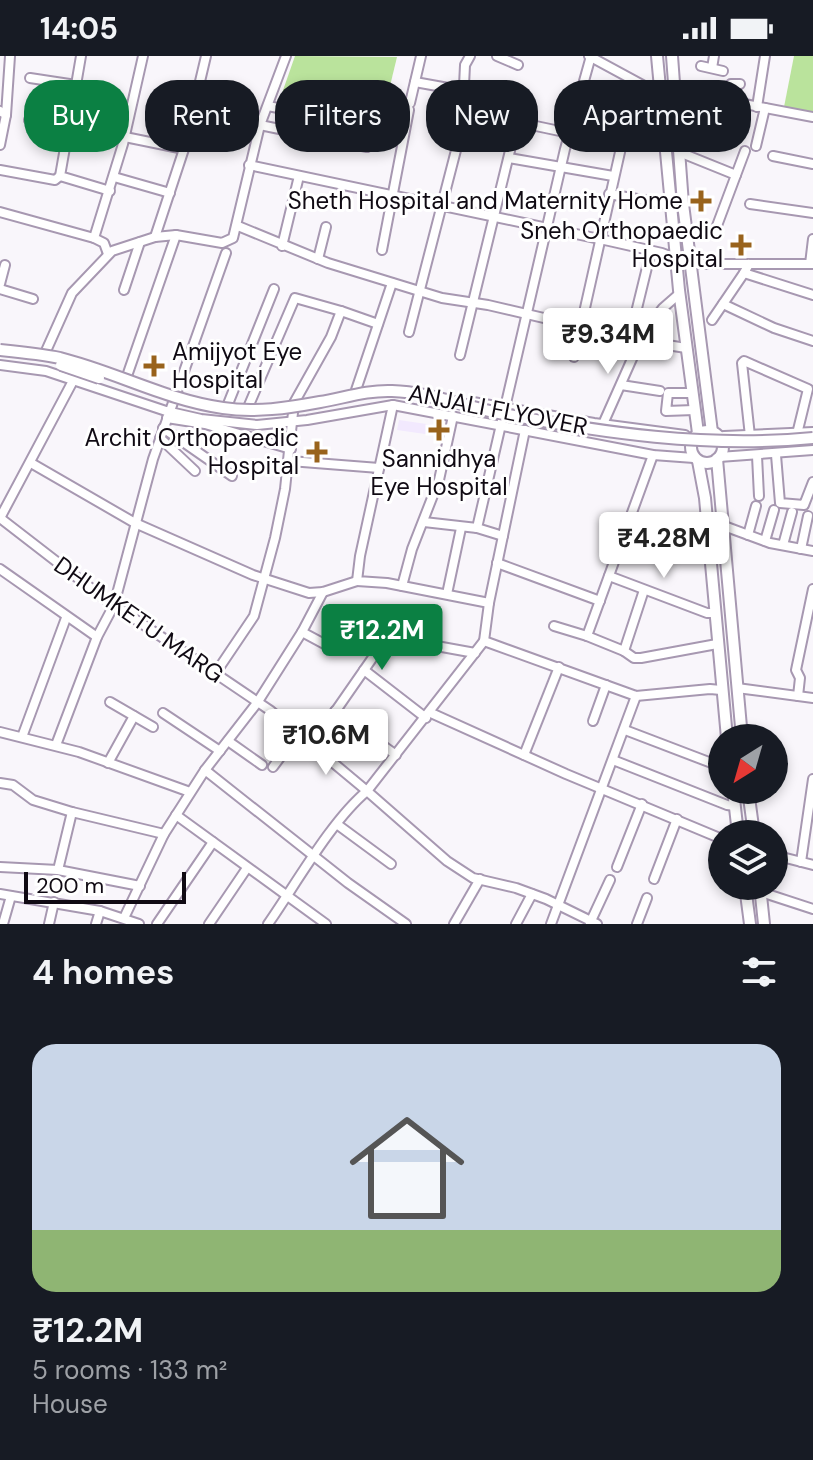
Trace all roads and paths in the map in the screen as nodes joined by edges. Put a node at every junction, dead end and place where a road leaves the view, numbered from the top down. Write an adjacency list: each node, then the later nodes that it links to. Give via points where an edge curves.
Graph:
1 (10, 56): 32 (street)
2 (81, 56): 20 (street)
3 (143, 56): 34 (street)
4 (206, 56): 21 (street)
5 (286, 56): 29 (street)
6 (421, 56): 27 (street)
7 (470, 56): 22 (street)
8 (497, 56): 14 (street)
9 (590, 56): 23 (street); 24 (street)
10 (657, 56): 25 (main road)
11 (672, 56): 26 (main road)
12 (714, 56): 16 (street)
13 (765, 56): 31 (street)
14 (518, 65)
15 (701, 66): 16 (street)
16 (712, 68): 17 (street)
17 (723, 71)
18 (30, 78): 19 (street)
19 (43, 80)
20 (77, 80)
21 (200, 80)
22 (465, 80)
23 (583, 80)
24 (634, 80)
25 (659, 80)
26 (675, 80)
27 (415, 82): 28 (street); 61 (street)
28 (426, 84)
29 (268, 106): 35 (street); 35 (street, via 373,127 367,147)
30 (751, 106): 31 (street)
31 (761, 108): 33 (street); 38 (street)
32 (3, 113): 37 (street)
33 (813, 117)
34 (129, 119)
35 (260, 125): 51 (street)
36 (554, 130): 49 (street, via 517,122)
37 (0, 145)
38 (756, 146)
39 (64, 152): 55 (street)
40 (121, 152): 58 (street)
41 (183, 152): 60 (street)
42 (456, 152): 65 (street)
43 (565, 152): 52 (street)
44 (619, 152): 57 (street)
45 (666, 152): 64 (main road)
46 (679, 152): 54 (street); 86 (main road)
47 (745, 152): 54 (street)
48 (773, 156): 50 (street)
49 (509, 158): 52 (street); 68 (street)
50 (813, 164)
51 (249, 165): 56 (street); 69 (street)
52 (561, 168): 57 (street); 71 (street)
53 (0, 170): 55 (street, via 55,180)
54 (736, 175): 72 (street)
55 (60, 176): 59 (street)
56 (299, 176): 61 (street); 79 (street)
57 (613, 176): 62 (street)
58 (114, 177): 59 (street); 60 (street)
59 (110, 191): 75 (street)
60 (170, 193): 74 (street)
61 (391, 194): 65 (street); 80 (street)
62 (609, 194): 64 (street); 76 (street)
63 (750, 204): 67 (street)
64 (671, 205): 85 (main road)
65 (443, 206): 68 (street); 94 (street)
66 (0, 212): 75 (street)
67 (813, 213)
68 (495, 217): 71 (street); 98 (street)
69 (238, 226): 73 (street, via 233,238 222,243); 79 (street)
70 (326, 227): 84 (street)
71 (546, 228): 76 (street); 101 (street)
72 (715, 231)
73 (176, 235): 74 (street); 116 (street)
74 (155, 237): 78 (street)
75 (94, 238): 83 (street, via 104,243)
76 (600, 239): 81 (street); 104 (street)
77 (813, 239): 87 (street)
78 (140, 242): 83 (street); 93 (street)
79 (282, 246): 84 (street)
80 (382, 250)
81 (651, 251): 85 (street); 106 (street)
82 (226, 253): 121 (street)
83 (108, 254): 111 (street, via 72,293)
84 (318, 259): 90 (street)
85 (676, 259): 86 (street); 95 (main road)
86 (691, 264): 89 (street); 138 (main road)
87 (812, 264): 89 (street)
88 (5, 265): 91 (street)
89 (747, 268): 96 (street); 99 (street)
90 (392, 283): 94 (street); 103 (street)
91 (0, 286): 97 (street)
92 (274, 289): 124 (street)
93 (124, 290)
94 (419, 291): 98 (street); 105 (street)
95 (679, 294): 107 (street, via 650,324); 110 (main road)
96 (813, 295)
97 (33, 299)
98 (474, 303): 101 (street); 112 (street)
99 (723, 304): 102 (street); 108 (street)
100 (341, 311): 103 (street); 123 (street); 125 (street, via 295,298)
101 (526, 314): 104 (street); 127 (street)
102 (712, 320)
103 (378, 324): 119 (street)
104 (580, 327): 106 (street); 114 (street)
105 (409, 332)
106 (630, 337): 107 (street)
107 (642, 341): 110 (street); 118 (street)
108 (813, 341)
109 (0, 348): 111 (street); 142 (main road, ANJALI FLYOVER, bridge, via 61,359 172,397 227,409 281,409 390,391 640,436 733,442)
110 (686, 348): 122 (main road)
111 (46, 351): 116 (street)
112 (460, 355)
113 (0, 356): 143 (main road, ANJALI FLYOVER, bridge, via 59,365 169,403 226,415 282,415 390,397 654,444)
114 (574, 357)
115 (0, 365): 117 (street)
116 (127, 376): 121 (street)
117 (74, 379): 129 (street); 151 (street)
118 (621, 385): 120 (street); 132 (street)
119 (356, 390): 123 (street); 127 (street, via 409,388)
120 (660, 391)
121 (175, 393): 124 (street); 129 (street)
122 (691, 393): 128 (main road); 128 (street, via 668,393 666,411)
123 (294, 403): 125 (street); 131 (street)
124 (228, 404): 125 (street)
125 (249, 405)
126 (393, 405): 130 (street); 131 (street); 152 (street)
127 (503, 409): 132 (street); 133 (street)
128 (694, 410): 137 (main road)
129 (168, 415): 131 (street, via 257,425); 134 (street); 144 (street)
130 (453, 416): 133 (street); 164 (street)
131 (292, 421): 144 (street)
132 (603, 424): 137 (street)
133 (500, 426): 135 (street); 168 (street)
134 (163, 428): 141 (street); 154 (street)
135 (525, 430): 145 (street); 170 (street)
136 (813, 432): 139 (street)
137 (697, 434): 138 (main road); 149 (main road, via 691,449)
138 (715, 434): 140 (street); 148 (main road, via 723,445)
139 (797, 434): 140 (street); 140 (street, via 808,389 744,361)
140 (750, 436)
141 (160, 438): 153 (street); 165 (street)
142 (813, 438)
143 (813, 447): 146 (street)
144 (291, 449): 150 (street)
145 (653, 455): 149 (street); 177 (street)
146 (776, 455): 147 (street); 157 (street, via 780,503 804,505)
147 (757, 456): 148 (street); 156 (street)
148 (718, 458): 149 (main road, via 708,463); 166 (main road)
149 (696, 459): 188 (main road, via 706,509)
150 (290, 461): 152 (street); 178 (street)
151 (31, 463): 163 (street); 165 (street)
152 (379, 468): 179 (street)
153 (195, 471)
154 (232, 476)
155 (772, 479): 156 (street)
156 (759, 480): 158 (street)
157 (813, 482)
158 (759, 496)
159 (756, 506): 169 (street)
160 (774, 510): 171 (street)
161 (792, 512): 172 (street)
162 (808, 516): 173 (street)
163 (0, 518): 187 (street, DHUMKETU MARG)
164 (424, 522): 167 (street); 180 (street)
165 (135, 523): 178 (street); 187 (street)
166 (724, 526): 169 (street); 206 (main road)
167 (461, 528): 168 (street); 184 (street)
168 (477, 528): 170 (street)
169 (748, 535): 171 (street)
170 (503, 536): 175 (street)
171 (765, 541): 172 (street)
172 (783, 545): 173 (street)
173 (801, 549): 174 (street)
174 (813, 551)
175 (497, 563): 185 (street); 186 (street)
176 (0, 569): 189 (street)
177 (609, 576): 182 (street); 185 (street)
178 (265, 580): 183 (street); 204 (street, via 254,616)
179 (357, 581): 180 (street); 183 (street)
180 (402, 586): 184 (street)
181 (813, 589): 193 (street)
182 (644, 590): 188 (street); 200 (street)
183 (323, 592): 192 (street)
184 (447, 594): 186 (street)
185 (600, 601): 194 (street)
186 (489, 603): 197 (street)
187 (114, 605): 195 (street); 204 (street, DHUMKETU MARG)
188 (714, 613): 198 (main road)
189 (66, 618): 195 (street); 224 (street)
190 (554, 626): 194 (street)
191 (342, 627): 196 (street)
192 (302, 632): 199 (street); 212 (street)
193 (808, 635): 209 (street, via 796,670)
194 (587, 636): 200 (street)
195 (97, 637): 226 (street)
196 (387, 637): 201 (street); 203 (street)
197 (484, 641): 201 (street); 202 (street)
198 (717, 644): 200 (street, via 641,658); 207 (main road)
199 (330, 647)
200 (624, 651)
201 (475, 653): 215 (street)
202 (559, 667): 205 (street); 230 (street)
203 (364, 670): 213 (street); 215 (street)
204 (215, 674): 212 (street, DHUMKETU MARG)
205 (606, 685): 208 (street); 217 (street)
206 (737, 688): 209 (street); 219 (main road)
207 (721, 690): 208 (street); 218 (main road)
208 (636, 696): 221 (street)
209 (798, 696): 210 (street)
210 (813, 698)
211 (110, 702): 216 (street)
212 (257, 703): 223 (street, DHUMKETU MARG); 225 (street)
213 (335, 711): 227 (street); 229 (street)
214 (163, 713): 228 (street)
215 (428, 715): 229 (street); 230 (street)
216 (134, 716): 220 (street); 233 (street)
217 (593, 721)
218 (725, 724)
219 (741, 724)
220 (153, 727)
221 (625, 730): 231 (street); 232 (street)
222 (0, 732): 224 (street)
223 (298, 733): 227 (street, DHUMKETU MARG); 235 (street)
224 (22, 737): 226 (street)
225 (228, 741): 228 (street); 234 (street)
226 (56, 745): 233 (street)
227 (312, 745): 240 (street, DHUMKETU MARG)
228 (220, 751): 236 (street)
229 (396, 755): 240 (street)
230 (524, 755): 239 (street)
231 (613, 760): 239 (street); 243 (street)
232 (708, 762)
233 (108, 763): 241 (street)
234 (262, 765)
235 (273, 767)
236 (205, 770): 241 (street); 252 (street)
237 (813, 779): 254 (street)
238 (0, 783): 244 (street)
239 (603, 789): 242 (street); 274 (street)
240 (367, 791): 248 (street); 261 (street, DHUMKETU MARG, via 447,861)
241 (190, 792): 245 (street)
242 (642, 804): 246 (street); 258 (street)
243 (735, 806): 247 (main road)
244 (72, 812): 250 (street); 260 (street)
245 (176, 815): 250 (street); 251 (street)
246 (677, 819): 249 (street); 262 (street)
247 (736, 820)
248 (338, 825): 252 (street); 255 (street)
249 (708, 833)
250 (164, 834): 264 (street)
251 (213, 842): 259 (street); 283 (street)
252 (314, 856): 268 (street); 287 (street)
253 (788, 859): 254 (street)
254 (801, 862): 256 (street)
255 (391, 864)
256 (813, 865)
257 (0, 867): 260 (street)
258 (617, 867)
259 (247, 868): 268 (street); 284 (street)
260 (58, 870): 264 (street)
261 (480, 879): 266 (street, DHUMKETU MARG); 288 (street)
262 (654, 879)
263 (610, 880): 278 (street)
264 (140, 886): 277 (street)
265 (0, 894): 267 (street)
266 (532, 894): 274 (street, DHUMKETU MARG); 289 (street)
267 (11, 896): 273 (street); 279 (street)
268 (287, 896): 285 (street); 286 (street)
269 (647, 898): 291 (street)
270 (747, 900): 292 (main road)
271 (761, 900): 293 (main road)
272 (788, 900): 275 (street)
273 (54, 902): 276 (street); 280 (street)
274 (560, 906): 278 (street, DHUMKETU MARG); 290 (street)
275 (813, 909)
276 (100, 911): 277 (street); 281 (street)
277 (124, 918): 282 (street)
278 (593, 923)
279 (3, 924)
280 (49, 924)
281 (96, 924)
282 (139, 924)
283 (157, 924)
284 (209, 924)
285 (268, 924)
286 (326, 924)
287 (406, 924)
288 (454, 924)
289 (516, 924)
290 (551, 924)
291 (637, 924)
292 (750, 924)
293 (764, 924)

